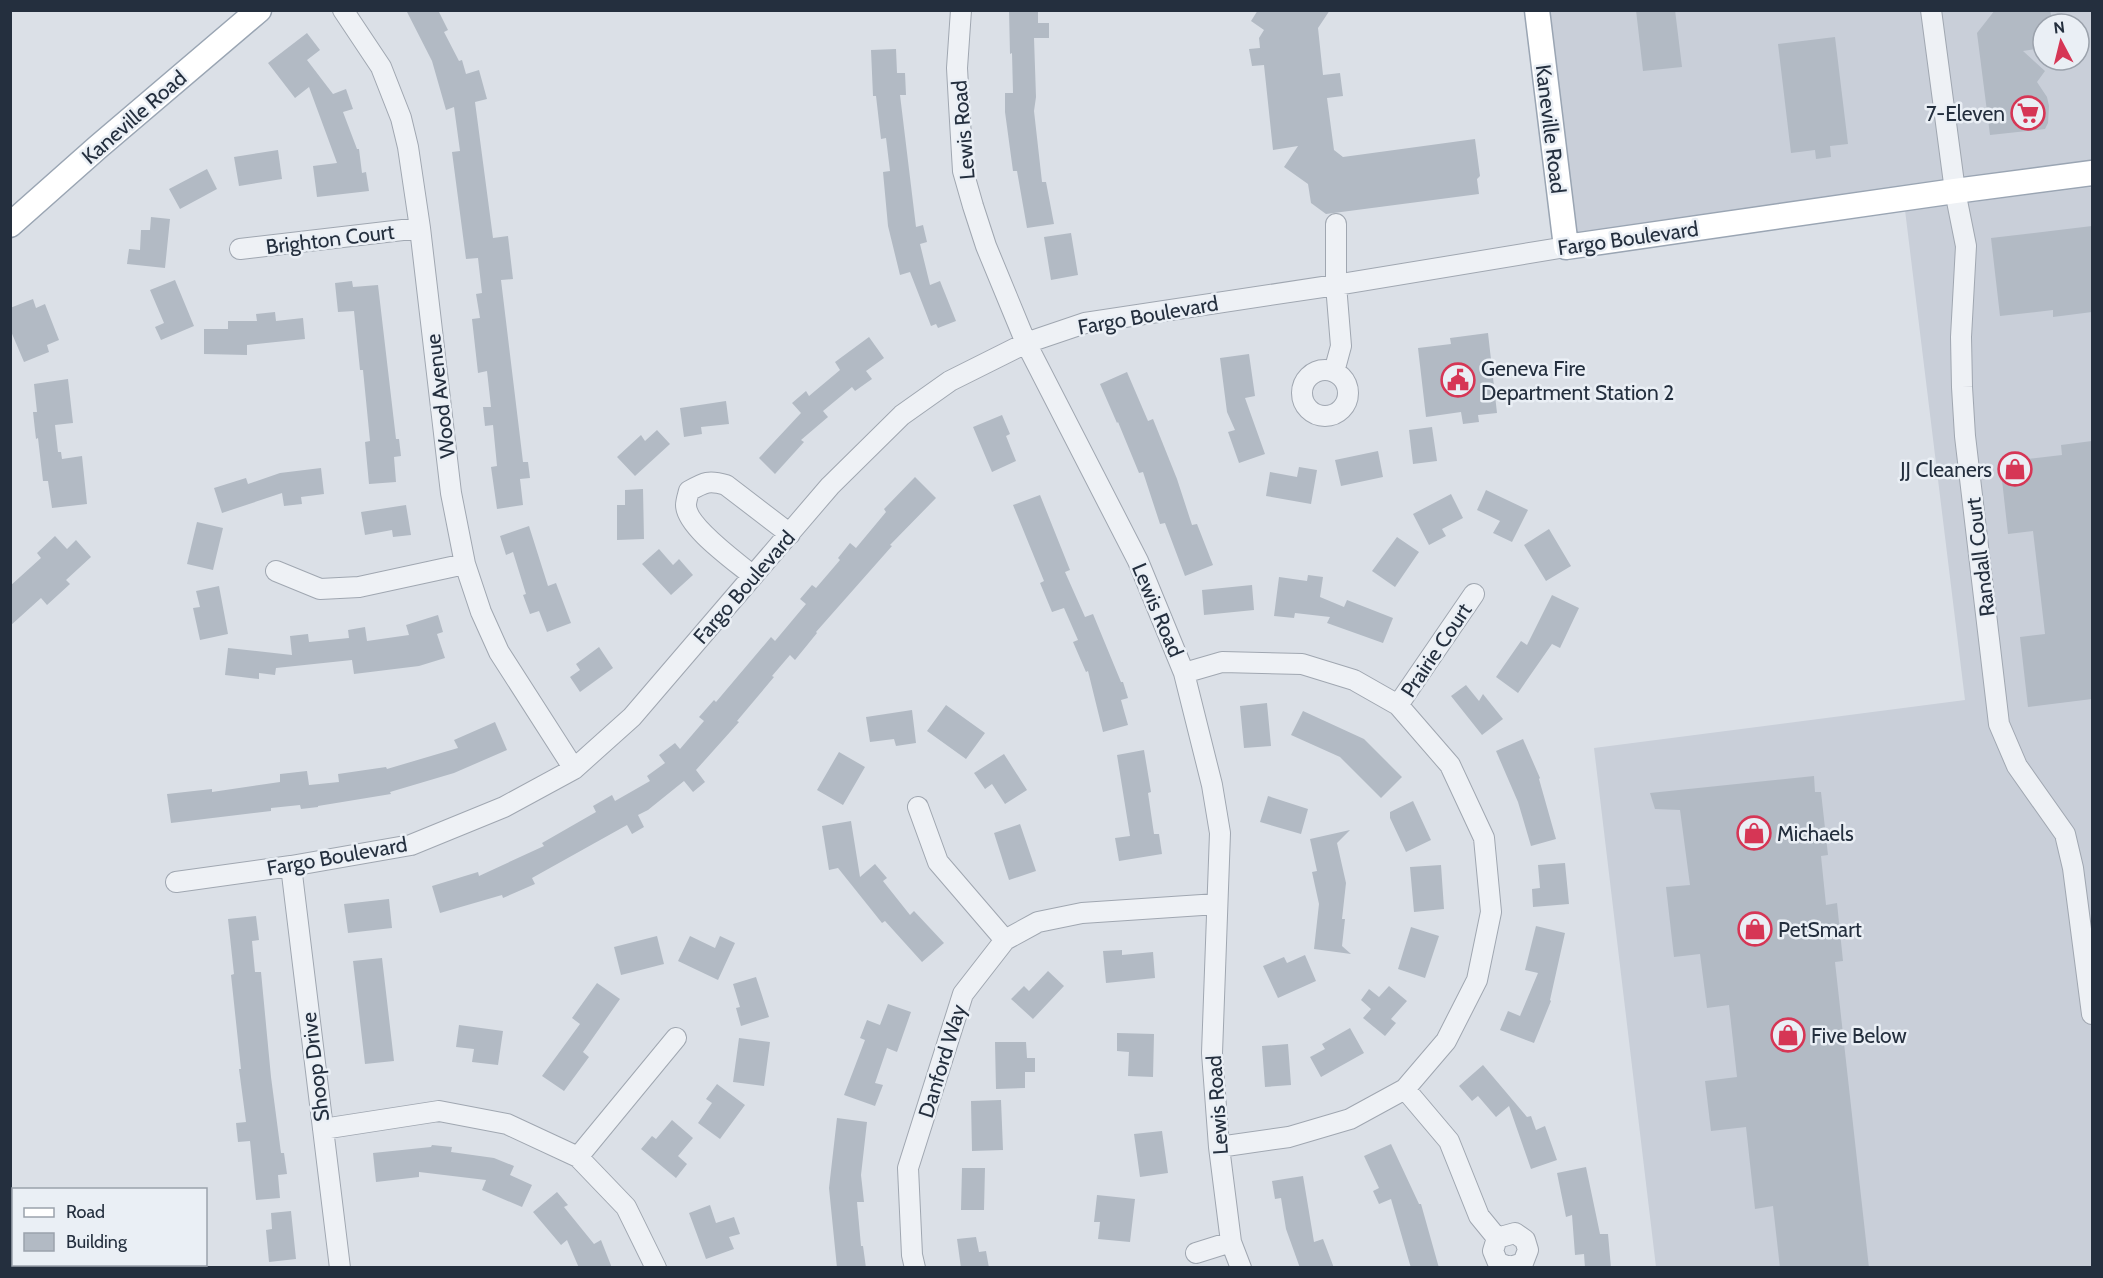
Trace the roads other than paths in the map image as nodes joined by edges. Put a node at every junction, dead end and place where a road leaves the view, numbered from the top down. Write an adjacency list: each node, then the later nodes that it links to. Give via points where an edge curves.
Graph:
1 (259, 10): 9 (main road, Kaneville Road)
2 (344, 10): 10 (street, Wood Avenue, via 381,67 401,118)
3 (961, 10): 14 (street, Lewis Road, via 957,68 963,171 986,246)
4 (1537, 10): 11 (main road, Kaneville Road)
5 (1931, 10): 7 (street, Randall Court)
6 (2092, 173): 7 (main road, Fargo Boulevard)
7 (1955, 190): 11 (main road, Fargo Boulevard); 29 (street, Randall Court, via 1966,246 1961,337 1965,436 1999,724 2017,766 2065,834)
8 (1336, 224): 13 (street)
9 (10, 225)
10 (420, 228): 12 (street, Brighton Court); 17 (street, Wood Avenue, via 451,493)
11 (1566, 247): 13 (street, Fargo Boulevard)
12 (240, 249)
13 (1336, 285): 14 (street, Fargo Boulevard, via 1085,323); 15 (street, via 1341,346)
14 (1026, 343): 16 (street, Fargo Boulevard, via 950,381 902,415 830,486); 21 (street, Lewis Road, via 1138,561)
15 (1334, 372)
16 (790, 534): 19 (street, Fargo Boulevard); 19 (street, via 726,485 704,482 689,491 686,506 690,519)
17 (465, 564): 18 (street, via 359,587 320,589); 23 (street, Wood Avenue, via 499,652)
18 (276, 571)
19 (753, 576): 23 (street, Fargo Boulevard, via 632,717)
20 (1474, 594): 22 (street, Prairie Court)
21 (1184, 672): 22 (street, via 1222,662 1302,664 1354,680); 27 (street, Lewis Road, via 1220,833)
22 (1398, 705): 31 (street, via 1450,765 1484,838 1491,912 1477,980 1446,1041)
23 (574, 769): 25 (street, Fargo Boulevard, via 504,807 411,845)
24 (918, 807): 28 (street, via 938,862)
25 (291, 866): 26 (street, Fargo Boulevard); 32 (street, Shoop Drive)
26 (176, 882)
27 (1217, 904): 28 (street, Danford Way, via 1082,913 1038,922); 33 (street, Lewis Road, via 1212,1053)
28 (1005, 940): 40 (street, Danford Way, via 963,994 908,1168)
29 (2092, 1014)
30 (676, 1038): 34 (street)
31 (1405, 1089): 33 (street, via 1350,1119 1289,1137); 35 (street, via 1449,1141 1479,1216)
32 (323, 1129): 34 (street, via 439,1111 507,1124); 38 (street, Shoop Drive)
33 (1219, 1147): 36 (street, Lewis Road)
34 (578, 1157): 39 (street, via 626,1207)
35 (1497, 1238)
36 (1231, 1242): 37 (street); 41 (street, Lewis Road)
37 (1196, 1253)
38 (340, 1268)
39 (656, 1268)
40 (915, 1268)
41 (1241, 1268)

